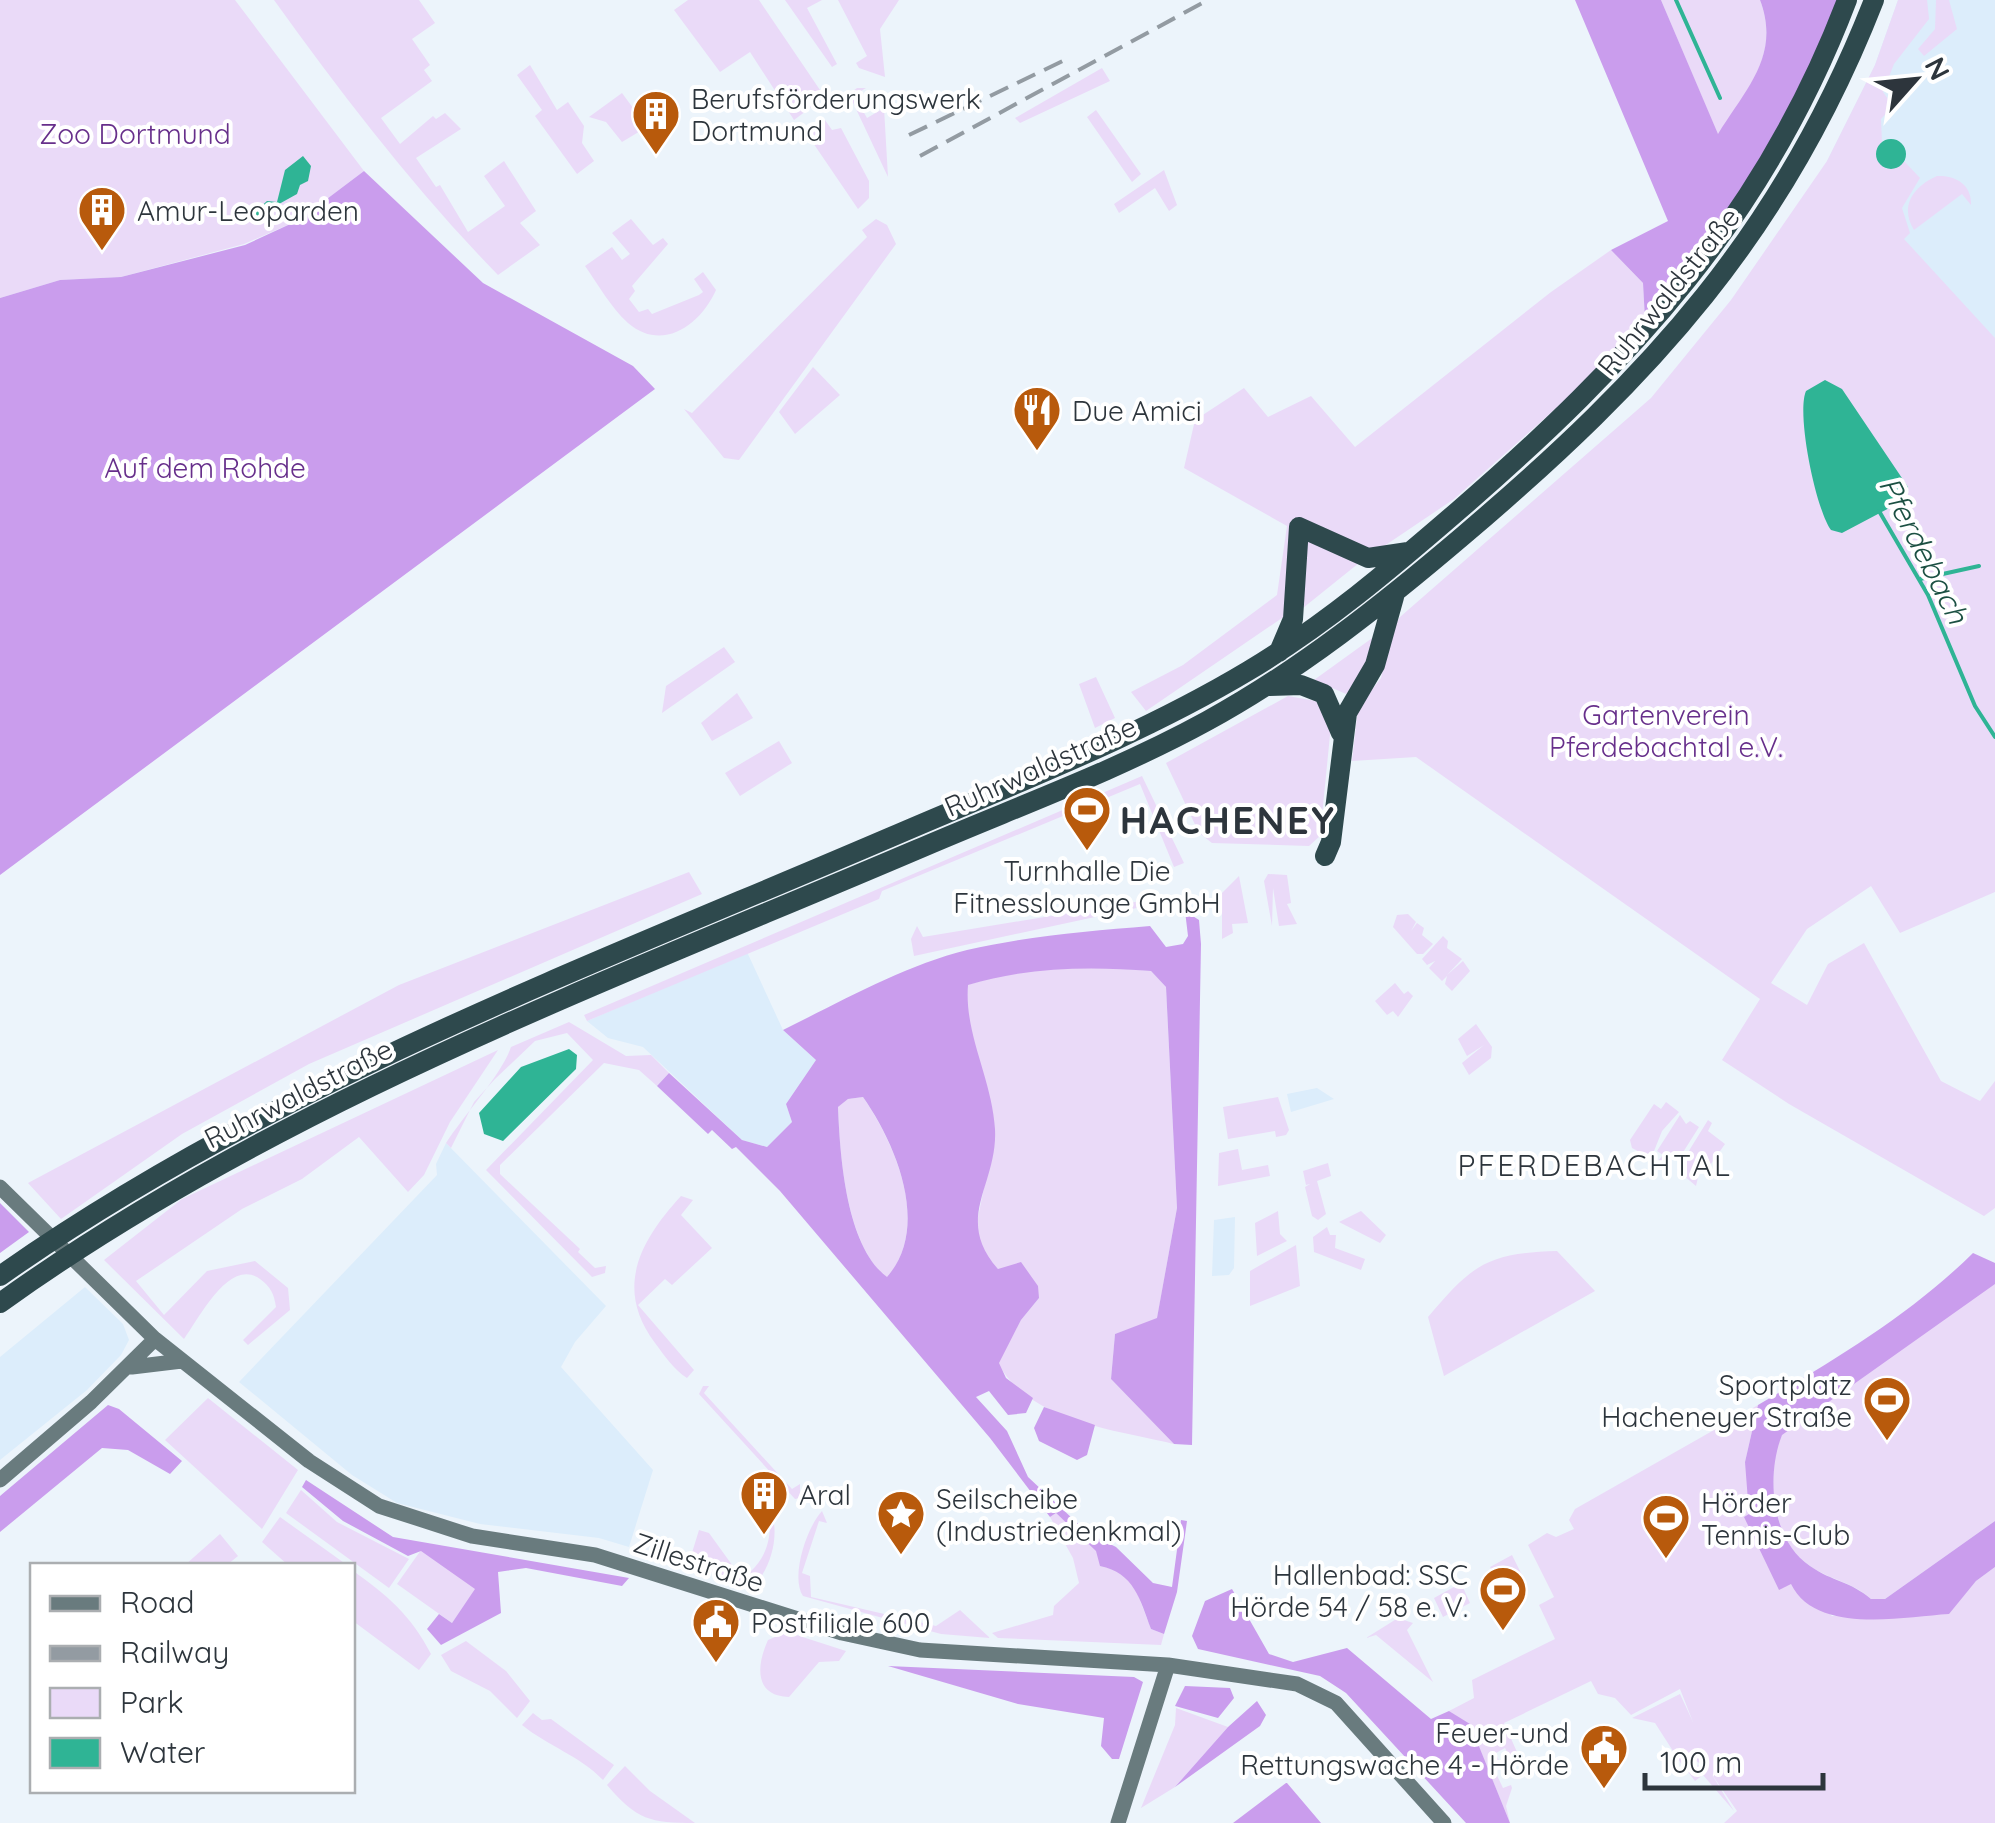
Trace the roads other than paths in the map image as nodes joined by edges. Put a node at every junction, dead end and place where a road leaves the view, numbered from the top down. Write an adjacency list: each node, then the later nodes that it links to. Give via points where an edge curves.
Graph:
1 (1848, 0): 3 (highway, Ruhrwaldstraße, via 1801,104 1737,214 1663,313 1595,388)
2 (1874, 0): 4 (highway, Ruhrwaldstraße, via 1841,80 1759,225 1694,312 1605,410)
3 (1414, 549): 5 (highway, Ruhrwaldstraße); 5 (highway, via 1396,558 1368,558 1299,527 1293,618)
4 (1403, 587): 6 (highway, Ruhrwaldstraße); 7 (highway, via 1386,612 1370,678 1350,703)
5 (1278, 652): 10 (highway, Ruhrwaldstraße, via 1101,746 291,1099 122,1194)
6 (1266, 686): 7 (highway, via 1301,685 1324,694); 11 (highway, Ruhrwaldstraße, via 1063,788 300,1119 174,1188)
7 (1342, 740): 8 (highway)
8 (1325, 856)
9 (0, 1187): 12 (main road, Zillestraße)
10 (0, 1276)
11 (0, 1303)
12 (155, 1340): 13 (main road, Zillestraße); 14 (main road)
13 (182, 1361): 14 (main road); 16 (main road, Zillestraße, via 351,1491 424,1524 595,1555 825,1628 920,1650)
14 (128, 1368): 15 (main road)
15 (0, 1480)
16 (1168, 1666): 17 (main road); 18 (main road, Zillestraße, via 1316,1690 1355,1722)
17 (1118, 1823)
18 (1444, 1823)

